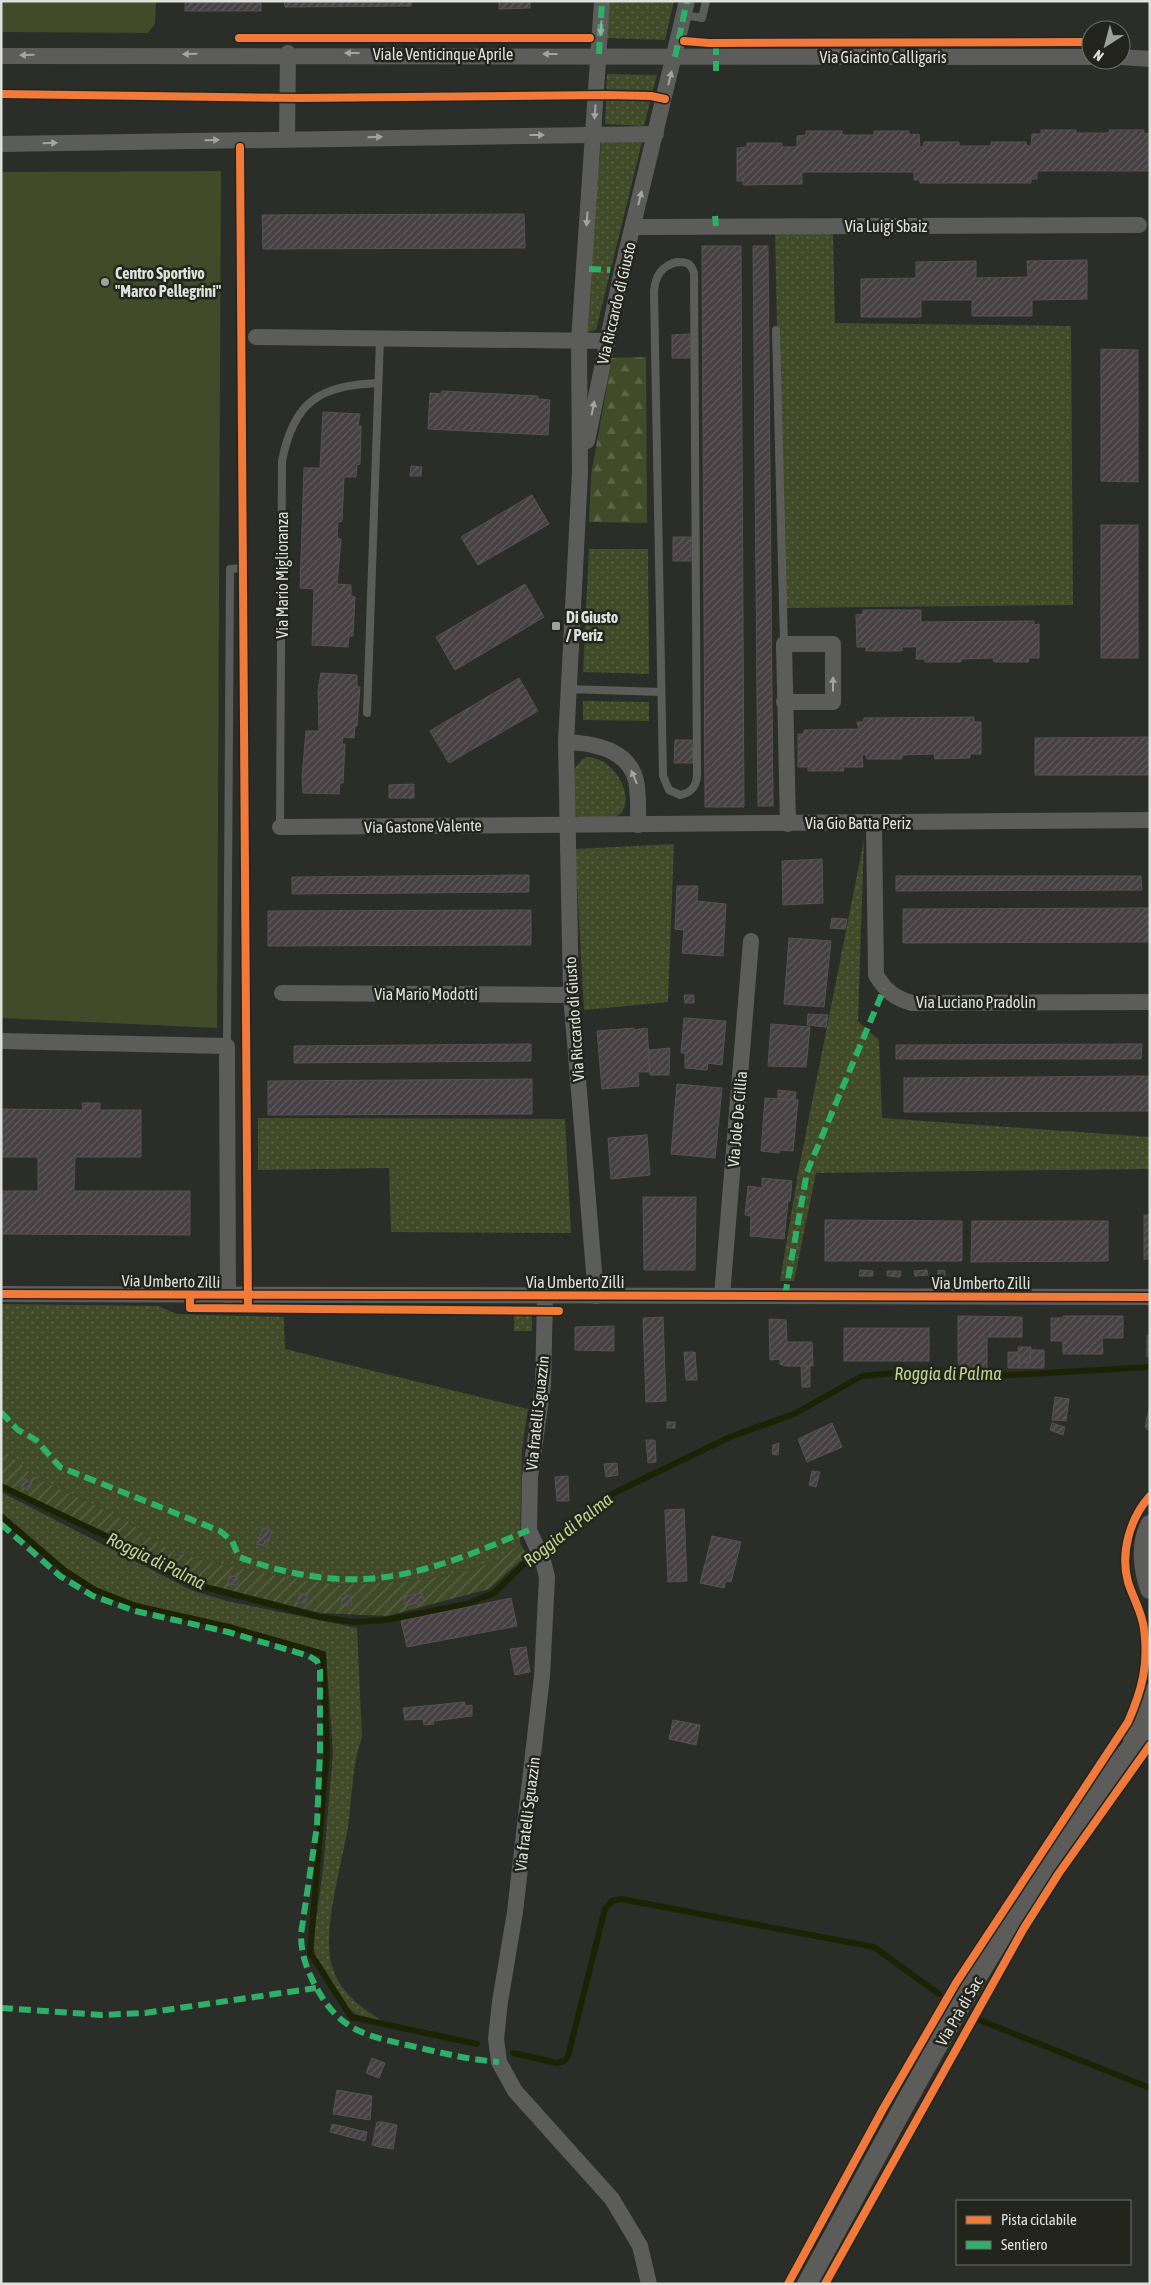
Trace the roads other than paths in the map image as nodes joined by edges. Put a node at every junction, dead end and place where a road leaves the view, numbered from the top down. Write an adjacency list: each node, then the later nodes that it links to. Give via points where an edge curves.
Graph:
1 (602, 1): 5 (street, Via Riccardo di Giusto, one-way to 5)
2 (706, 1): 3 (lane, via 702,18)
3 (685, 8): 7 (street, Via Riccardo di Giusto)
4 (288, 53): 5 (street, Viale Venticinque Aprile, one-way to 4); 6 (street, Viale Venticinque Aprile, one-way to 6); 13 (street)
5 (599, 54): 7 (street); 12 (street, Via Riccardo di Giusto, one-way to 12)
6 (1, 56)
7 (675, 57): 8 (street, Via Giacinto Calligaris); 11 (street, Via Riccardo di Giusto, one-way to 7)
8 (1081, 57)
9 (1131, 58): 10 (street)
10 (1150, 59)
11 (656, 134): 12 (street); 16 (street, Via Riccardo di Giusto, one-way to 11)
12 (593, 135): 13 (street, one-way to 12); 20 (street, Via Riccardo di Giusto, one-way to 20)
13 (287, 138): 14 (street, one-way to 13)
14 (1, 144)
15 (1139, 225): 16 (street, Via Luigi Sbaiz)
16 (633, 227): 21 (street, Via Riccardo di Giusto)
17 (776, 330): 25 (lane)
18 (256, 337): 19 (street)
19 (380, 338): 20 (street); 22 (lane)
20 (579, 341): 21 (street); 23 (street, Via Riccardo di Giusto)
21 (607, 341): 23 (street, Via Riccardo di Giusto, one-way to 21)
22 (378, 383): 29 (lane); 36 (lane, Via Mario Miglioranza, via 326,390 302,412 286,442 282,461)
23 (580, 473): 26 (street, Via Riccardo di Giusto)
24 (243, 568): 42 (lane, via 230,568)
25 (784, 644): 28 (street); 28 (street, one-way to 25, via 833,702 833,644)
26 (568, 689): 27 (lane); 30 (street, Via Riccardo di Giusto)
27 (662, 692): 27 (lane, via 654,292 658,274 663,268 686,262 694,273 697,776 690,792 680,796 668,790 663,776)
28 (784, 702): 33 (street)
29 (367, 713)
30 (566, 742): 32 (street, one-way to 30, via 636,778 628,766 603,746); 35 (street, Via Riccardo di Giusto)
31 (1150, 820): 34 (street, Via Gio Batta Periz)
32 (638, 824): 33 (street, Via Gio Batta Periz); 35 (street, Via Gio Batta Periz)
33 (788, 824): 34 (street, Via Gio Batta Periz)
34 (874, 824): 40 (street, Via Luciano Pradolin, via 875,968 884,989 898,999 912,1003)
35 (566, 825): 36 (street, Via Gastone Valente); 39 (street, Via Riccardo di Giusto)
36 (280, 828)
37 (751, 941): 47 (street, Via Jole De Cillia)
38 (282, 993): 39 (street, Via Mario Modotti)
39 (571, 995): 46 (street, Via Riccardo di Giusto)
40 (1150, 1002)
41 (1, 1042): 42 (street)
42 (227, 1046): 44 (street)
43 (1, 1294): 44 (street, Via Umberto Zilli)
44 (228, 1296): 45 (street, Via Umberto Zilli)
45 (545, 1296): 46 (street, Via Umberto Zilli); 54 (street, Via fratelli Sguazzin, via 543,1385 530,1477 529,1530 547,1577 542,1676 518,1893 496,2039 499,2062 515,2091 612,2199 640,2246)
46 (596, 1296): 47 (street, Via Umberto Zilli)
47 (722, 1296): 48 (street, Via Umberto Zilli)
48 (1150, 1297)
49 (1150, 1525): 50 (street, via 1143,1559)
50 (1150, 1589)
51 (1150, 1694): 53 (street, Via Prà di Sac)
52 (1150, 1726): 53 (street, Via Prà di Sac)
53 (1128, 1749): 55 (street, Via Prà di Sac, via 999,1940)
54 (649, 2284)
55 (807, 2284)

